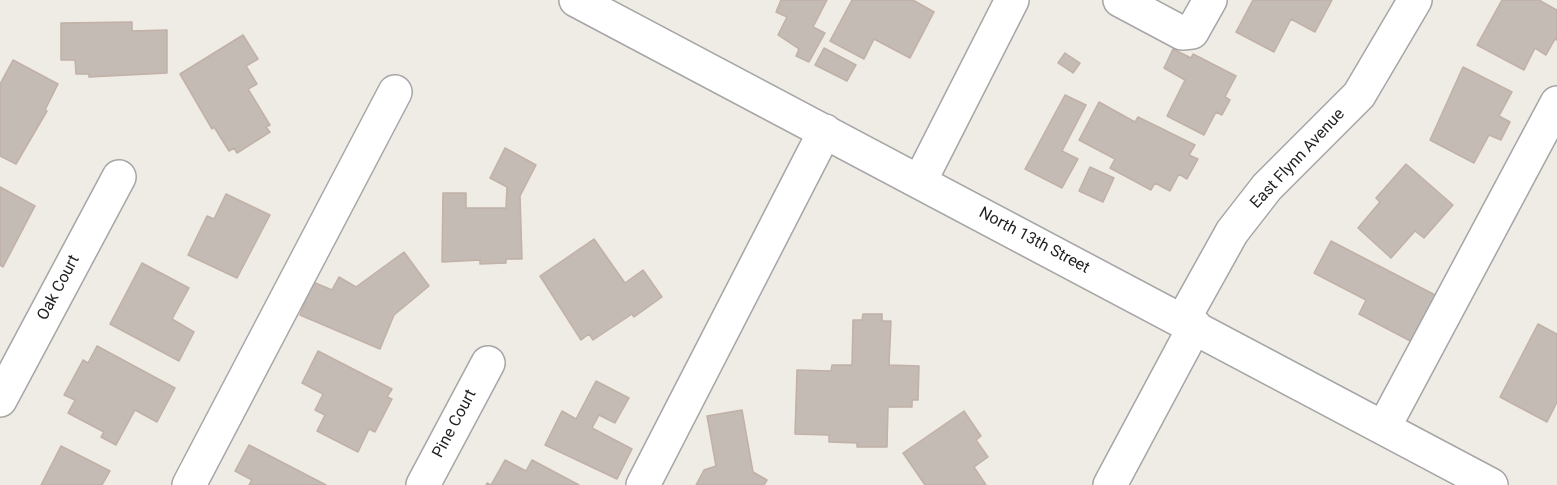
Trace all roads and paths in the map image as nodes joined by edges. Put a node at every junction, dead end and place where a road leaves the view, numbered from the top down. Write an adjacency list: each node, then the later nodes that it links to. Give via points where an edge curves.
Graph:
1 (576, 0): 8 (street, North 13th Street)
2 (1012, 0): 10 (street)
3 (1120, 0): 4 (street, via 1182,33 1192,32)
4 (1210, 0)
5 (1415, 0): 11 (street, East Flynn Avenue, via 1359,95 1267,187 1232,232)
6 (395, 92): 15 (street)
7 (1557, 103): 14 (street)
8 (825, 131): 10 (street, North 13th Street); 17 (street)
9 (119, 177): 13 (street, Oak Court)
10 (920, 181): 11 (street, North 13th Street)
11 (1189, 323): 14 (street, North 13th Street); 18 (street, East Flynn Avenue)
12 (488, 363): 16 (street, Pine Court)
13 (0, 400)
14 (1384, 427): 19 (street, North 13th Street)
15 (189, 485)
16 (423, 485)
17 (643, 485)
18 (1110, 485)
19 (1491, 485)

